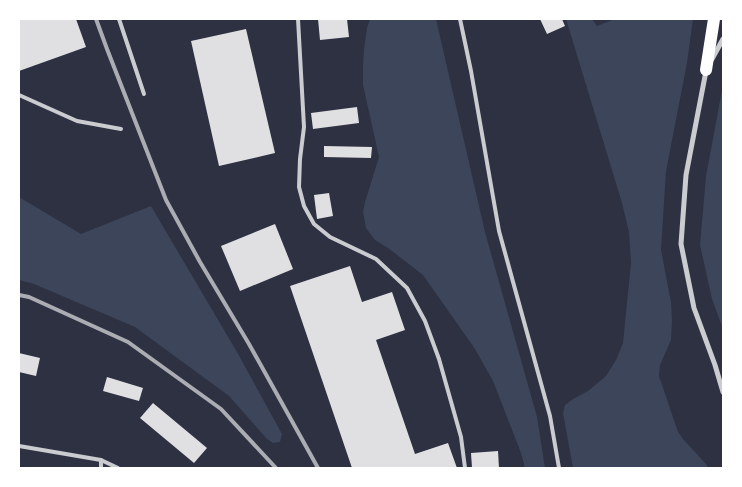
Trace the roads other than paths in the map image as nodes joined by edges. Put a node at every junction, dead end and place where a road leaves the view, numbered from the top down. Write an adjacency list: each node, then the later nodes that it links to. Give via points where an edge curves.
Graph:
1 (119, 19): 7 (lane)
2 (298, 19): 15 (lane, via 304,127 299,187 304,206 314,224 330,237 376,259 407,288 425,321 439,359)
3 (460, 19): 16 (lane, via 499,231 550,416)
4 (714, 19): 6 (main road)
5 (723, 39): 6 (street)
6 (706, 70): 10 (street, via 686,175 681,244 694,308)
7 (144, 94)
8 (19, 95): 9 (lane, via 77,122)
9 (121, 129)
10 (723, 392)
11 (19, 446): 12 (lane)
12 (101, 460): 13 (lane); 14 (lane)
13 (101, 468)
14 (118, 468)
15 (466, 468)
16 (559, 468)

